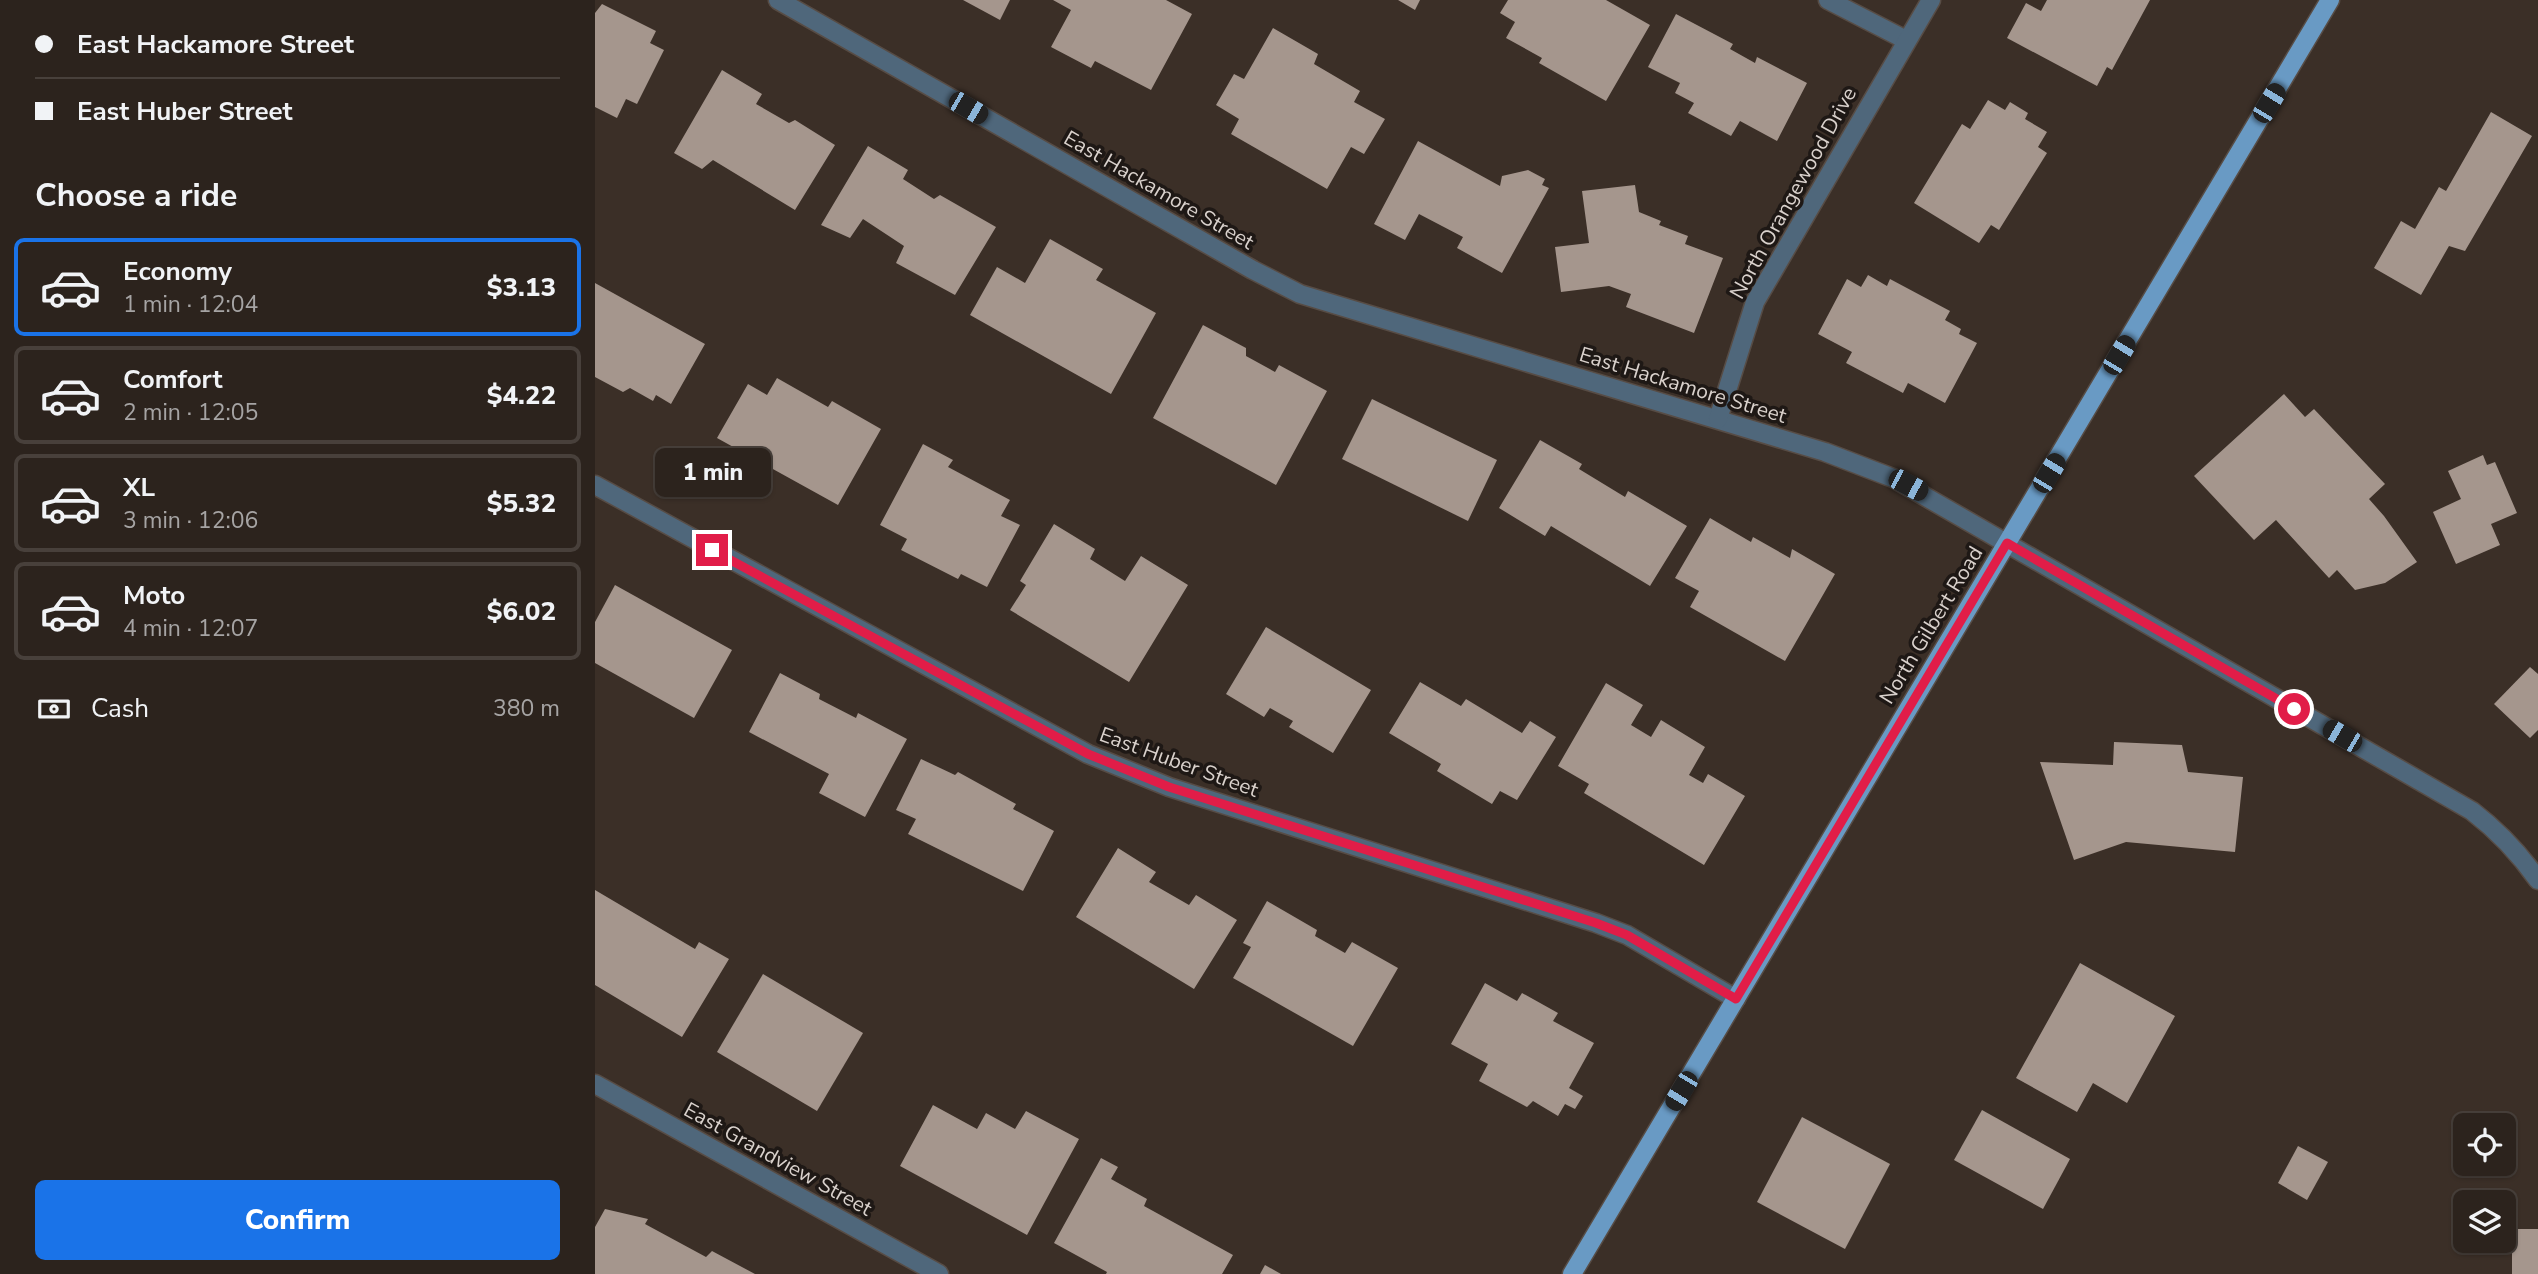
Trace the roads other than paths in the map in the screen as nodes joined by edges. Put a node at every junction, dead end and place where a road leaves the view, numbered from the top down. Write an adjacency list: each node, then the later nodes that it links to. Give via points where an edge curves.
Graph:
1 (778, 0): 6 (street, East Hackamore Street, via 1300,294)
2 (1828, 0): 5 (street)
3 (1931, 0): 5 (street, North Orangewood Drive)
4 (2330, 0): 8 (main road, North Gilbert Road)
5 (1906, 40): 6 (street, North Orangewood Drive, via 1755,302)
6 (1718, 419): 8 (street, East Hackamore Street, via 1857,462 1923,493)
7 (595, 485): 10 (street, East Huber Street, via 1088,754 1169,787 1596,923 1627,935)
8 (2007, 543): 9 (street, East Hackamore Street, via 2472,811 2497,830); 10 (main road, North Gilbert Road)
9 (2538, 880)
10 (1736, 999): 13 (main road, North Gilbert Road)
11 (595, 1084): 12 (street, East Grandview Street)
12 (939, 1274)
13 (1572, 1274)

